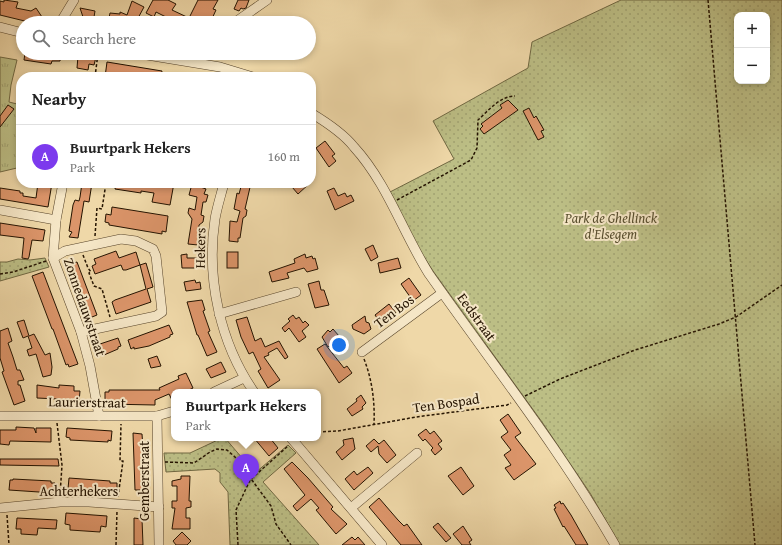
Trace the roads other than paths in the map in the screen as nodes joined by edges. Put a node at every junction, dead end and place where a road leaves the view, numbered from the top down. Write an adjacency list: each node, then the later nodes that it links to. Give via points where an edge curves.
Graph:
1 (74, 0): 3 (street)
2 (267, 0): 4 (street)
3 (65, 16)
4 (244, 16)
5 (0, 27): 6 (street)
6 (16, 31)
7 (180, 60): 8 (street)
8 (200, 63): 9 (street)
9 (238, 72)
10 (316, 116): 17 (street, Eedstraat, via 354,146 380,182 413,249)
11 (62, 188): 14 (street, Zonnedauwstraat)
12 (223, 188): 18 (street, Hekers, via 215,219 213,268)
13 (0, 210): 14 (street)
14 (56, 220): 15 (street, Zonnedauwstraat)
15 (53, 258): 19 (street, Zonnedauwstraat); 19 (street, via 65,251 120,239 136,240 153,249 156,256 162,312 156,316)
16 (296, 292): 18 (street)
17 (442, 293): 20 (street, Ten Bos); 35 (street, Eedstraat, via 520,398 586,496)
18 (219, 314): 21 (street, Hekers)
19 (81, 332): 26 (street, Zonnedauwstraat)
20 (362, 352)
21 (244, 378): 22 (street); 23 (street, Hekers)
22 (220, 389)
23 (252, 389)
24 (171, 412): 27 (street, Laurierstraat)
25 (0, 414): 26 (street, Laurierstraat)
26 (99, 416): 27 (street, Laurierstraat)
27 (158, 416): 31 (street, Gemberstraat)
28 (293, 441): 32 (street)
29 (417, 453): 32 (street)
30 (3, 507): 31 (street, Achterhekers, via 60,502)
31 (159, 507): 33 (street, Gemberstraat)
32 (351, 508): 34 (street)
33 (158, 545)
34 (382, 545)
35 (614, 545)

